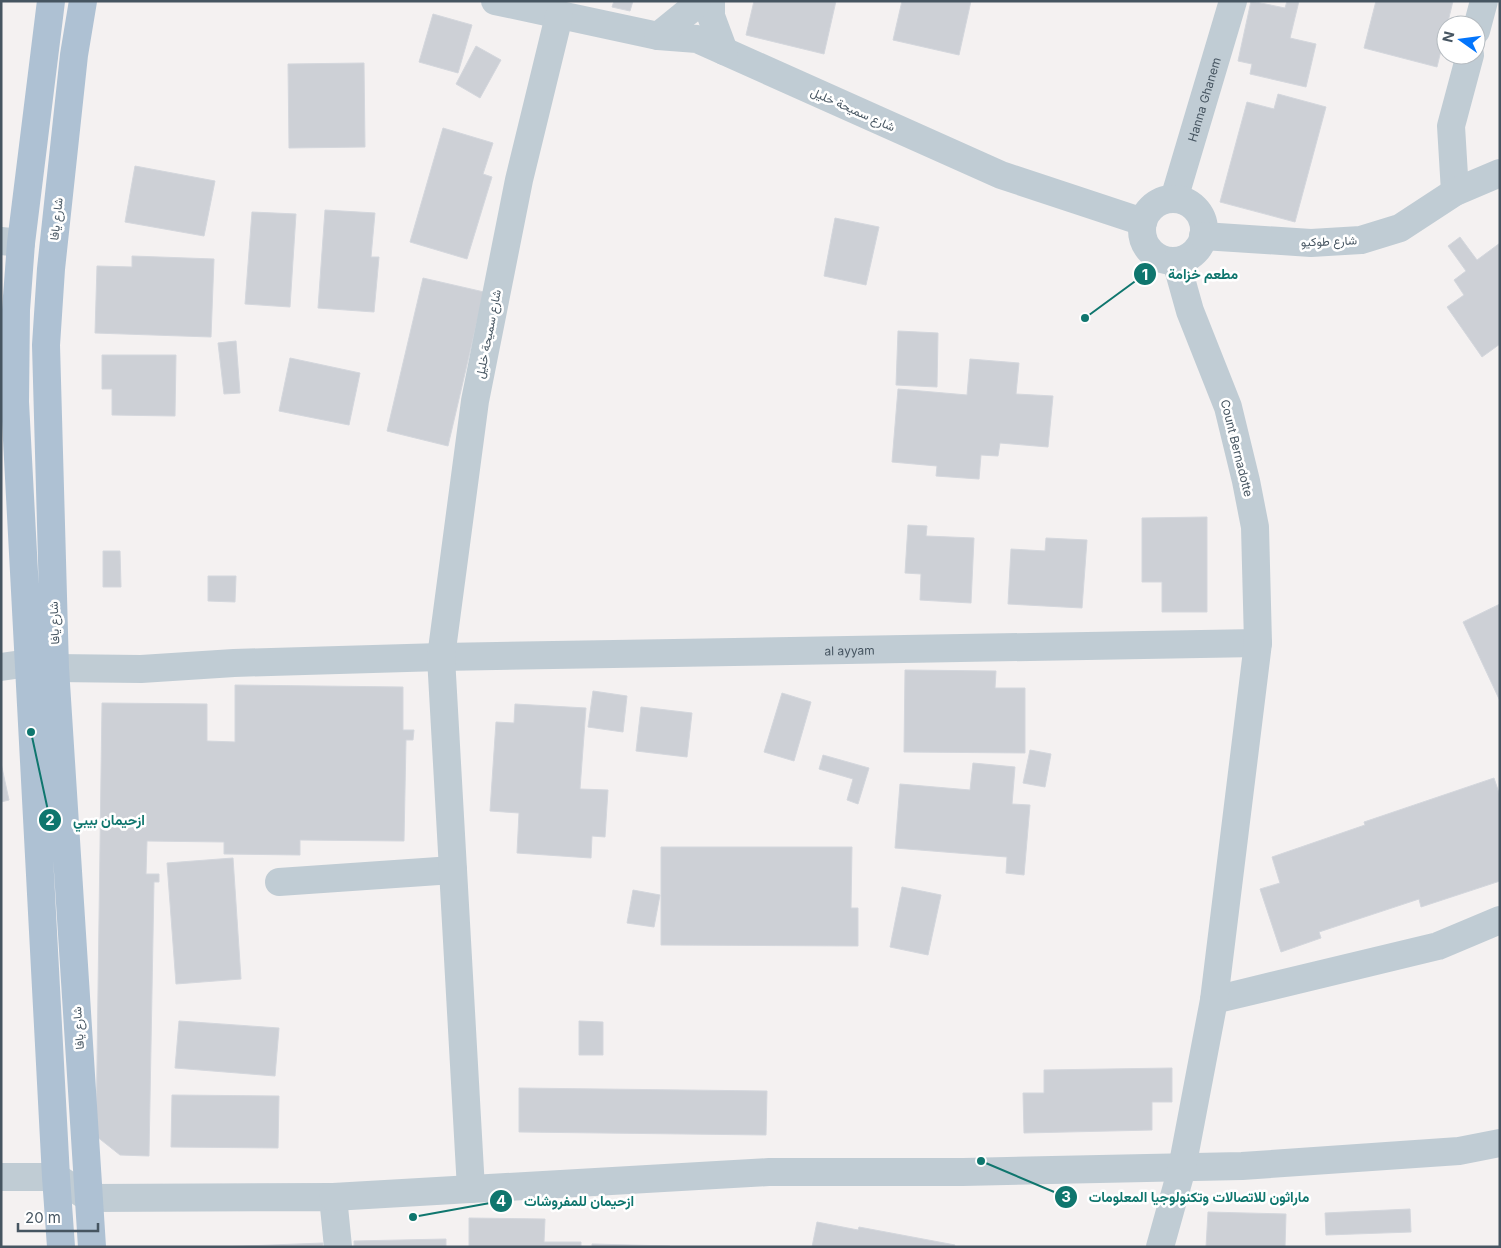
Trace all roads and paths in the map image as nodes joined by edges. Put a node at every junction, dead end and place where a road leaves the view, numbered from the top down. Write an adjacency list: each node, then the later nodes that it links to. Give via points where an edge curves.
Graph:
1 (51, 1): 18 (main road)
2 (83, 1): 24 (main road, شارع يافا, via 74,55 51,268 46,345)
3 (495, 1): 9 (street, شارع سميحة خليل)
4 (697, 1): 10 (street)
5 (711, 1): 11 (street, via 711,16)
6 (1233, 1): 15 (street, Hanna Ghanem)
7 (1484, 1): 8 (street)
8 (1480, 15)
9 (559, 16): 10 (street, شارع سميحة خليل); 21 (street, شارع سميحة خليل, via 519,180 475,401)
10 (658, 36): 11 (street, شارع سميحة خليل, via 697,39)
11 (724, 51): 16 (street, شارع سميحة خليل, via 1001,175)
12 (1467, 65): 14 (street, via 1451,126)
13 (1500, 173): 14 (street, شارع طوكيو)
14 (1455, 192): 17 (street, شارع طوكيو, via 1400,228 1361,240 1311,243)
15 (1174, 199): 16 (street, via 1154,205); 17 (street, via 1194,206 1204,225)
16 (1142, 222): 19 (street, via 1143,237 1150,250 1157,257)
17 (1203, 236): 19 (street, via 1194,253)
18 (11, 242): 22 (main road, via 16,310 15,402)
19 (1176, 261): 20 (street, Count Bernadotte, via 1190,311 1228,407 1256,527)
20 (1258, 643): 21 (street, al ayyam); 28 (street, Count Bernadotte)
21 (441, 657): 24 (street, al ayyam); 25 (street, شارع سميحة خليل)
22 (29, 663): 23 (street); 32 (main road)
23 (1, 667)
24 (55, 668): 35 (main road, شارع يافا)
25 (453, 870): 26 (street); 33 (street, شارع سميحة خليل)
26 (279, 882)
27 (1500, 920): 28 (street, via 1438,946)
28 (1214, 1000): 30 (street, Count Bernadotte)
29 (1500, 1143): 30 (street, via 1459,1151)
30 (1182, 1168): 33 (street, via 769,1172); 39 (street, Count Bernadotte)
31 (1, 1177): 32 (street)
32 (56, 1177): 35 (street); 36 (main road)
33 (471, 1189): 34 (street)
34 (334, 1197): 35 (street); 38 (street)
35 (89, 1198): 37 (main road, شارع يافا)
36 (61, 1247)
37 (92, 1247)
38 (338, 1247)
39 (1160, 1247)

